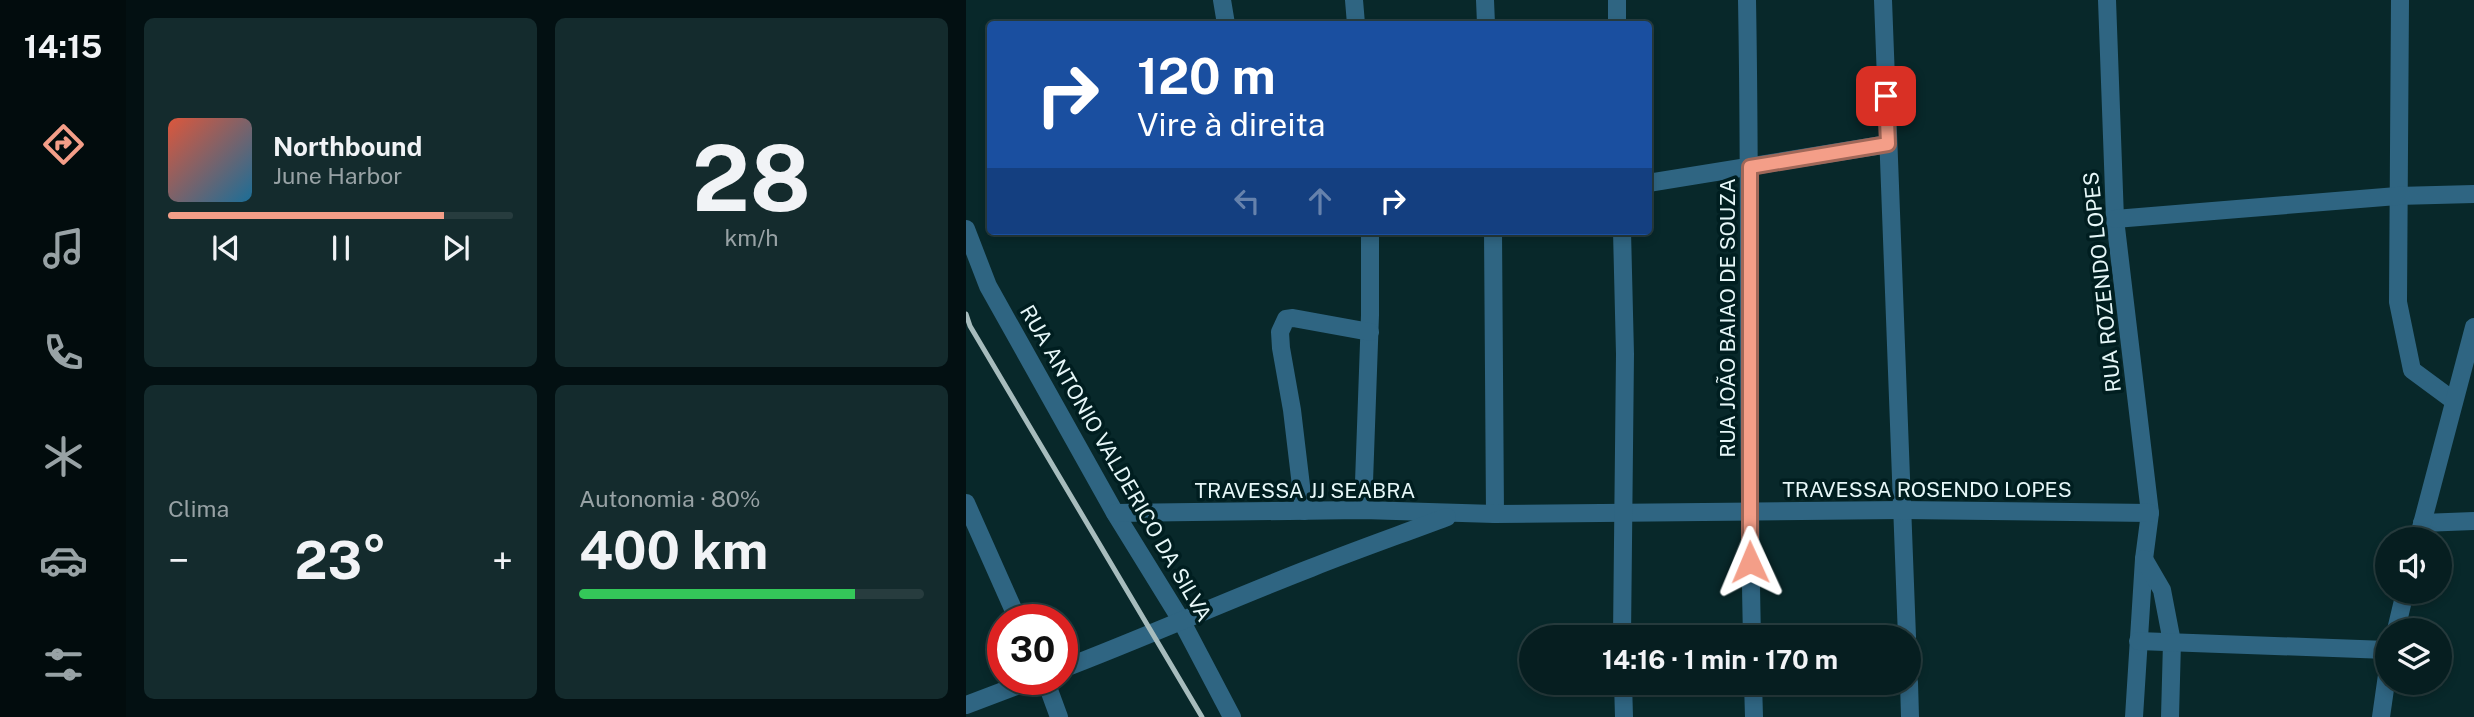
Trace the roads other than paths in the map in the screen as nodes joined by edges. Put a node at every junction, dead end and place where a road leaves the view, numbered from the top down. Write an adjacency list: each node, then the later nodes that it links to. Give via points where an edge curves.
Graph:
1 (1222, 0): 9 (street)
2 (1354, 0): 10 (street)
3 (1485, 0): 11 (street)
4 (1617, 0): 12 (street)
5 (1747, 0): 14 (street, RUA JOÃO BAIAO DE SOUZA)
6 (1883, 0): 13 (street)
7 (2107, 0): 18 (street, RUA ROZENDO LOPES)
8 (2400, 0): 17 (street)
9 (1226, 21)
10 (1356, 21)
11 (1486, 21)
12 (1617, 21)
13 (1888, 144): 14 (street); 28 (street)
14 (1750, 167): 15 (street); 30 (street, RUA JOÃO BAIAO DE SOUZA)
15 (1652, 182)
16 (2474, 194): 17 (street)
17 (2397, 196): 18 (street); 25 (street, via 2398,302 2412,370)
18 (2115, 219): 34 (street, RUA ROZENDO LOPES)
19 (966, 229): 31 (street, RUA ANTONIO VALDERICO DA SILVA, via 988,286)
20 (1370, 235): 23 (street)
21 (1493, 235): 35 (street)
22 (1622, 235): 33 (street)
23 (1370, 332): 27 (street); 29 (street, via 1293,318 1281,325)
24 (2473, 338): 25 (street)
25 (2454, 401): 37 (street)
26 (966, 503): 40 (street)
27 (1363, 510): 29 (street, TRAVESSA JJ SEABRA); 32 (street, TRAVESSA JJ SEABRA)
28 (1901, 510): 30 (street, TRAVESSA ROSENDO LOPES); 34 (street, TRAVESSA ROSENDO LOPES); 44 (street)
29 (1304, 511): 31 (street, TRAVESSA JJ SEABRA)
30 (1749, 511): 33 (street, TRAVESSA ROSENDO LOPES); 43 (street, RUA JOÃO BAIAO DE SOUZA)
31 (1115, 513): 41 (street, RUA ANTONIO VALDERICO DA SILVA)
32 (1457, 513): 35 (street, TRAVESSA JJ SEABRA); 41 (street)
33 (1623, 513): 35 (street, TRAVESSA ROSENDO LOPES); 42 (street)
34 (2150, 513): 39 (street, RUA ROZENDO LOPES)
35 (1494, 514)
36 (2474, 521): 38 (street)
37 (2421, 527)
38 (2442, 527)
39 (2144, 559): 45 (street, RUA ROZENDO LOPES); 46 (street, via 2162,590)
40 (1011, 604)
41 (1181, 620): 48 (street); 57 (street, RUA ANTONIO VALDERICO DA SILVA)
42 (1622, 625)
43 (1752, 625)
44 (1906, 625)
45 (2138, 641): 46 (street); 61 (street, RUA ROZENDO LOPES)
46 (2172, 642): 47 (street); 62 (street)
47 (2375, 650)
48 (1078, 662)
49 (993, 695): 55 (street)
50 (1051, 695): 56 (street)
51 (1623, 695): 58 (street)
52 (1753, 695): 59 (street)
53 (1909, 695): 60 (street)
54 (2384, 695): 63 (street)
55 (966, 705)
56 (1059, 717)
57 (1232, 717)
58 (1624, 717)
59 (1754, 717)
60 (1910, 717)
61 (2134, 717)
62 (2170, 717)
63 (2381, 717)

